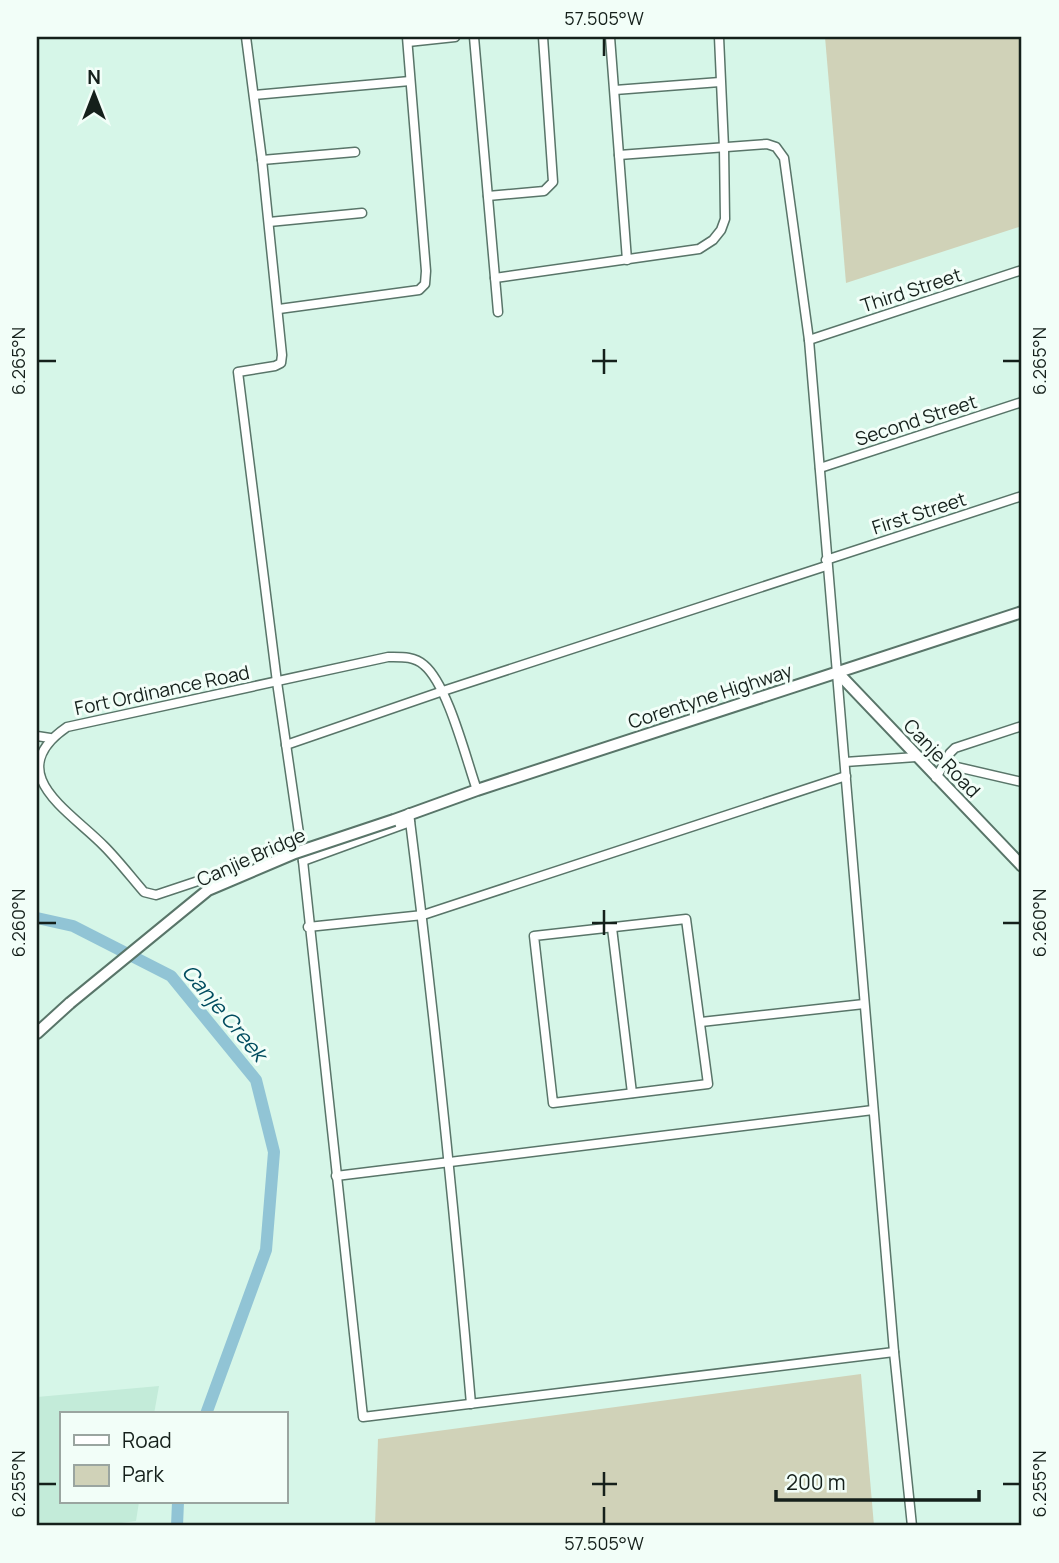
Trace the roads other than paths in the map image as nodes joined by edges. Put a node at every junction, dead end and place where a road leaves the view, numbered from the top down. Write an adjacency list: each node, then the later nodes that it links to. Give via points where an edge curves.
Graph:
1 (246, 37): 11 (street)
2 (455, 37): 7 (street)
3 (474, 37): 16 (street)
4 (543, 37): 16 (street, via 553,182 544,191)
5 (610, 37): 10 (street)
6 (719, 37): 9 (street)
7 (408, 39): 8 (street)
8 (410, 81): 11 (street); 22 (street, via 425,284 419,289)
9 (720, 82): 10 (street); 12 (street)
10 (615, 90): 14 (street)
11 (254, 95): 15 (street)
12 (724, 148): 14 (street); 19 (street, via 725,219 713,240 699,249); 24 (street, via 767,144 784,158)
13 (355, 152): 15 (street)
14 (619, 155): 19 (street)
15 (262, 160): 18 (street)
16 (488, 196): 21 (street)
17 (362, 213): 18 (street)
18 (269, 222): 22 (street)
19 (627, 260): 21 (street)
20 (1022, 271): 24 (street, Third Street)
21 (495, 278): 23 (street)
22 (279, 309): 31 (street, via 281,363 238,372)
23 (498, 312)
24 (809, 340): 26 (street)
25 (1022, 402): 26 (street, Second Street)
26 (820, 468): 28 (street)
27 (1022, 496): 28 (street, First Street)
28 (826, 563): 30 (street); 32 (street, First Street)
29 (1022, 612): 30 (main road, Corentyne Highway)
30 (838, 673): 37 (main road, Canje Road); 38 (street); 43 (main road, Corentyne Highway)
31 (277, 681): 32 (street, Fort Ordinance Road, via 405,657 422,663); 35 (street, Fort Ordinance Road, via 67,727); 36 (street)
32 (443, 691): 36 (street, First Street); 43 (street, Fort Ordinance Road)
33 (1022, 726): 39 (street, via 955,748)
34 (37, 736): 35 (street)
35 (50, 737): 45 (street, via 40,750 38,771 44,790 149,895 237,868)
36 (286, 745): 45 (street)
37 (916, 757): 38 (street); 41 (main road, Canje Road)
38 (845, 762): 40 (street)
39 (944, 764): 41 (street); 42 (street)
40 (846, 776): 48 (street); 51 (street)
41 (936, 778): 47 (main road, Canje Road)
42 (1022, 782)
43 (477, 790): 44 (main road, Corentyne Highway)
44 (410, 818): 46 (street); 48 (street); 53 (main road, Canjie Bridge, bridge, via 295,853 208,890)
45 (300, 842): 46 (street)
46 (303, 861): 49 (street)
47 (1022, 866)
48 (423, 915): 49 (street); 56 (street)
49 (309, 927): 57 (street)
50 (612, 928): 52 (street, via 687,919); 54 (street); 54 (street, via 534,936 553,1103)
51 (864, 1004): 52 (street); 55 (street)
52 (701, 1022): 54 (street, via 708,1084)
53 (37, 1033)
54 (632, 1093)
55 (873, 1110): 56 (street); 58 (street)
56 (450, 1162): 57 (street); 59 (street)
57 (336, 1176): 59 (street, via 363,1417)
58 (894, 1352): 59 (street); 60 (street)
59 (471, 1404)
60 (912, 1526)

